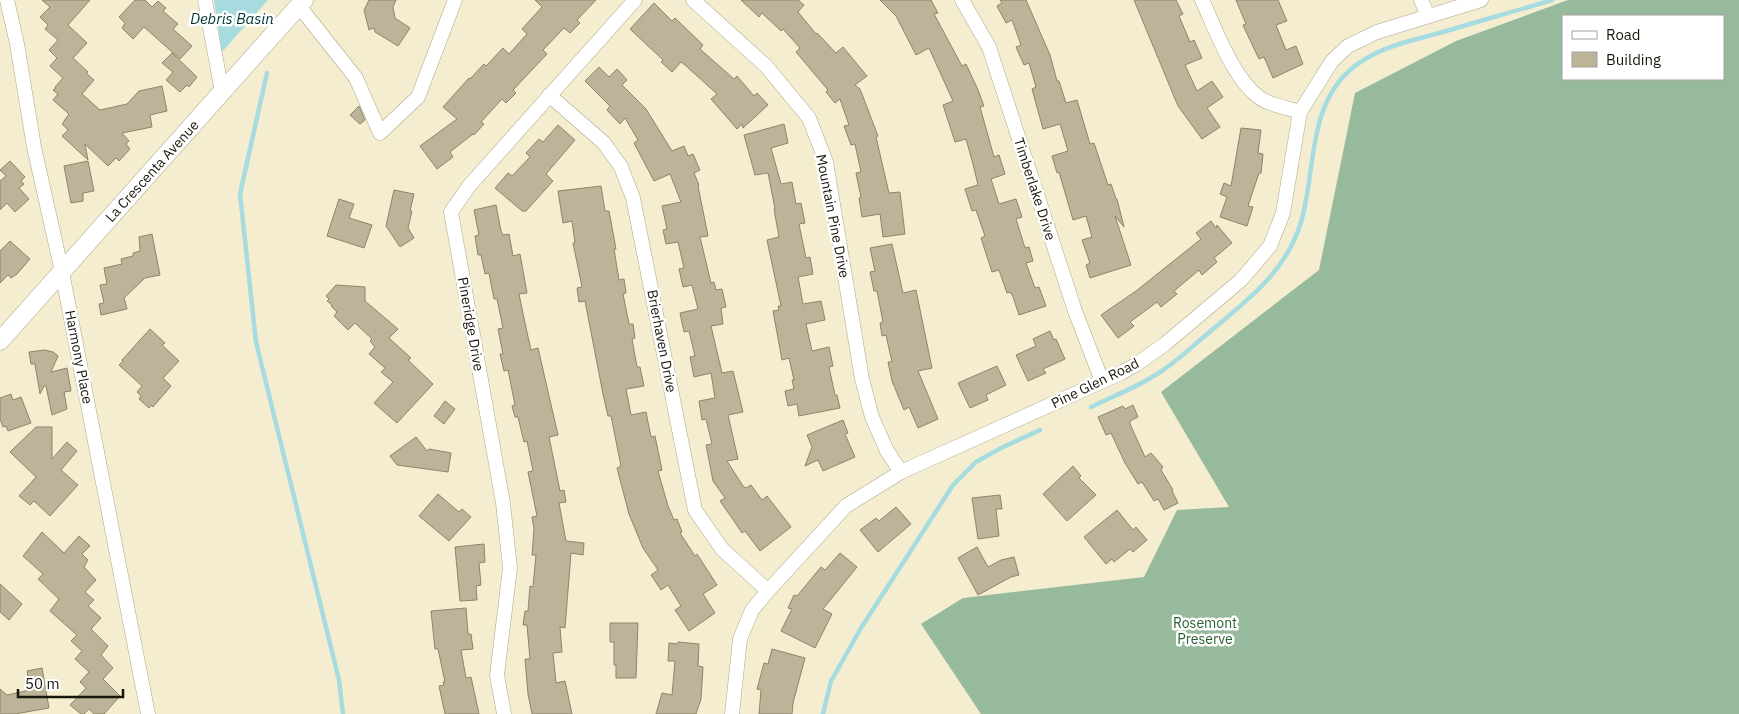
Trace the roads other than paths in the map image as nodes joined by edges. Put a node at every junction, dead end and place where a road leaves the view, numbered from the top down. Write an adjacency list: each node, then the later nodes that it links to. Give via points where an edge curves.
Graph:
1 (7, 0): 15 (street, Harmony Place, via 34,147)
2 (204, 0): 12 (street)
3 (455, 0): 10 (street, via 418,97 380,133 356,78)
4 (635, 0): 13 (street, Pineridge Drive)
5 (693, 0): 18 (street, Mountain Pine Drive, via 766,66 809,118 826,162 862,379 872,417 887,451)
6 (962, 0): 17 (street, Timberlake Drive, via 989,47 1075,311)
7 (1202, 0): 14 (street, via 1242,82 1261,100)
8 (1422, 0): 11 (street)
9 (1481, 0): 11 (street, Pine Glen Road)
10 (301, 3): 12 (street, La Crescenta Avenue)
11 (1428, 16): 14 (street, Pine Glen Road, via 1377,32 1348,46 1332,61)
12 (222, 92): 15 (street, La Crescenta Avenue)
13 (549, 95): 19 (street, Brierhaven Drive, via 604,143 621,167 633,198 695,510 722,549); 21 (street, Pineridge Drive, via 469,186 451,212 503,504 510,568 497,675)
14 (1300, 112): 17 (street, Pine Glen Road, via 1283,213 1270,246 1241,280 1165,344 1136,364)
15 (62, 272): 16 (street, La Crescenta Avenue); 20 (street, Harmony Place)
16 (0, 341)
17 (1102, 381): 18 (street, Pine Glen Road)
18 (901, 472): 19 (street, Pine Glen Road, via 846,506)
19 (768, 590): 22 (street, Pine Glen Road, via 752,610 740,639)
20 (148, 714)
21 (504, 714)
22 (732, 714)

